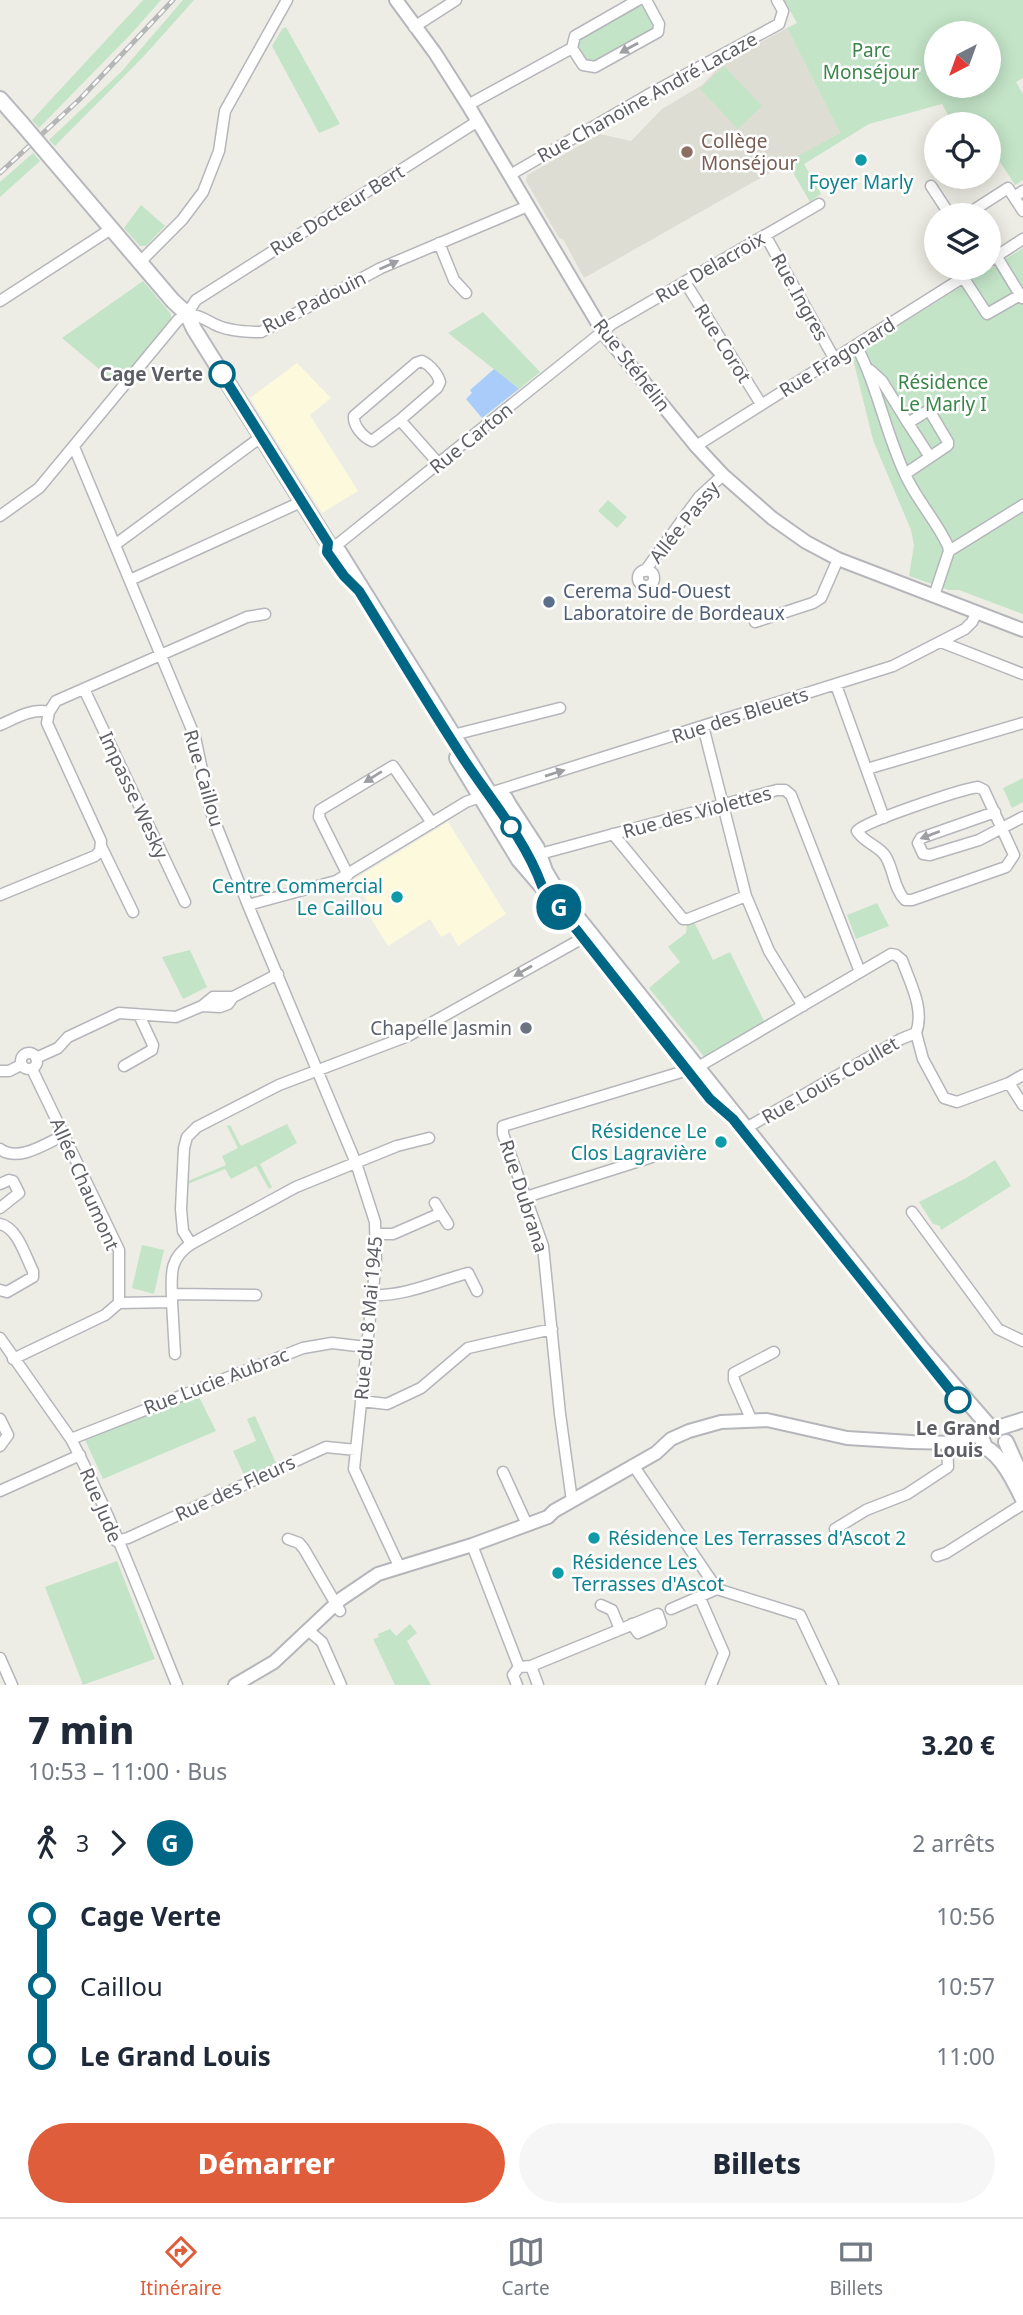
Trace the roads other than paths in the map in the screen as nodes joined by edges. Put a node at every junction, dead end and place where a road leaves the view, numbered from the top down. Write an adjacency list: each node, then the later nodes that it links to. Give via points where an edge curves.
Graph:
1 (287, 0): 23 (street, via 225,111 219,151 203,192)
2 (396, 0): 7 (street, Rue Stéhélin)
3 (456, 0): 7 (street)
4 (638, 0): 8 (street, via 575,36)
5 (646, 0): 8 (street, one-way to 8, via 659,24 658,32 595,67 583,65)
6 (777, 0): 12 (street, Rue Chanoine André Lacaze, via 783,11 779,24)
7 (414, 27): 10 (street, Rue Stéhélin)
8 (572, 48): 10 (street)
9 (0, 99): 18 (main road, bridge)
10 (468, 105): 11 (street, Rue Stéhélin)
11 (478, 121): 12 (street, Rue Stéhélin); 31 (street, Rue Docteur Bert, via 196,300)
12 (510, 175): 16 (street, Rue Stéhélin)
13 (1015, 192): 14 (street); 17 (street)
14 (992, 203)
15 (819, 204): 19 (street, Rue Delacroix)
16 (528, 206): 21 (street, Rue Padouin); 32 (street, Rue Stéhélin)
17 (1023, 211)
18 (111, 229): 23 (main road); 30 (street)
19 (765, 235): 27 (street, Rue Delacroix); 34 (street, Rue Ingres)
20 (1023, 239): 22 (street)
21 (439, 243): 28 (street, via 454,280); 31 (street, Rue Padouin, one-way to 21, via 206,317 215,325 261,332 381,268)
22 (1001, 254)
23 (140, 262): 31 (main road)
24 (1001, 270): 29 (street)
25 (958, 280): 33 (street, Rue Fragonard)
26 (965, 280): 29 (street, via 987,314)
27 (685, 282): 32 (street, Rue Delacroix); 36 (street, Rue Corot)
28 (467, 293)
29 (1021, 297)
30 (0, 301)
31 (187, 314): 39 (main road); 41 (street)
32 (603, 332): 40 (street, Rue Stéhélin); 43 (street, Rue Carton)
33 (856, 345): 34 (street, Rue Fragonard); 35 (street)
34 (834, 358): 36 (street, Rue Fragonard)
35 (870, 370): 38 (street); 44 (street)
36 (761, 404): 40 (street, Rue Fragonard)
37 (400, 419): 37 (street, via 372,441 353,420 416,363 427,363 440,382); 43 (street)
38 (908, 423): 42 (street); 42 (street, via 929,411 948,445)
39 (261, 437): 46 (main road); 49 (street)
40 (696, 446): 45 (street, Rue Stéhélin)
41 (74, 447): 48 (street, via 39,488); 49 (street, Rue Caillou)
42 (930, 457): 44 (street)
43 (439, 464): 50 (street, Rue Carton)
44 (905, 474): 51 (street)
45 (723, 475): 52 (street, Rue Stéhélin, via 782,526); 53 (street, Allée Passy, via 699,497)
46 (301, 502): 50 (main road); 54 (street)
47 (1023, 505): 51 (street)
48 (0, 516)
49 (116, 544): 54 (street, Rue Caillou)
50 (334, 548): 70 (main road); 72 (main road)
51 (949, 551): 55 (street)
52 (838, 559): 55 (street, Rue Stéhélin); 58 (street, via 821,598)
53 (645, 570)
54 (130, 580): 61 (street, Rue Caillou)
55 (934, 596): 56 (street, Rue Stéhélin)
56 (977, 612): 59 (street, Rue Stéhélin); 60 (street, Rue des Bleuets, via 965,629)
57 (265, 614): 61 (street, via 247,617)
58 (755, 622)
59 (1023, 630)
60 (941, 642): 62 (street); 63 (street, Rue des Bleuets, via 893,666)
61 (161, 655): 64 (street); 86 (street, Rue Caillou, via 195,737 212,812)
62 (1023, 674)
63 (836, 685): 69 (street, Rue des Bleuets); 71 (street)
64 (84, 689): 66 (street, via 56,701); 85 (street, Impasse Wesky)
65 (560, 708): 70 (street)
66 (49, 712): 68 (street, via 31,712); 80 (street, via 47,723)
67 (1023, 723): 71 (street)
68 (0, 726)
69 (703, 726): 72 (street, Rue des Bleuets, one-way to 69); 73 (street)
70 (453, 734): 72 (main road)
71 (867, 769): 76 (street)
72 (485, 795): 77 (street, Rue des Bleuets); 81 (main road, via 505,798); 88 (main road, via 519,860)
73 (725, 805): 79 (street, Rue des Violettes); 84 (street); 89 (street, Rue des Violettes, via 777,790 790,795)
74 (995, 813): 76 (street, via 984,790 978,788); 78 (street); 78 (street, one-way to 78, via 921,838 918,843 923,854 979,840)
75 (1023, 817): 78 (street)
76 (884, 818): 78 (street, via 857,831 885,854 905,900 1006,867 1014,855)
77 (432, 823): 82 (street, Rue des Bleuets); 82 (street, one-way to 82, via 393,766 320,810)
78 (1002, 827)
79 (613, 834): 81 (street, Rue des Violettes); 84 (street, via 683,919)
80 (101, 846): 83 (street, via 95,856); 87 (street)
81 (540, 854): 97 (main road, via 558,893)
82 (348, 876): 86 (street, Rue des Bleuets)
83 (0, 895)
84 (746, 896): 91 (street, via 769,951)
85 (185, 902)
86 (248, 905): 90 (street, Rue Caillou)
87 (133, 912)
88 (583, 938): 97 (main road); 99 (street, one-way to 99, via 408,1036)
89 (860, 972): 91 (street); 93 (street, via 891,954 902,960 919,1012)
90 (278, 974): 92 (street, via 233,997 213,997 176,1017); 99 (street, Rue Caillou)
91 (803, 1006): 97 (street)
92 (139, 1015): 94 (street, via 119,1013 68,1037); 96 (street, via 152,1050)
93 (916, 1033): 101 (street, Rue Louis Coullet, via 923,1059 944,1098 957,1102); 103 (street, Rue Louis Coullet)
94 (34, 1063): 95 (street, via 27,1069); 95 (street, via 31,1053 25,1054); 104 (street, Allée Chaumont)
95 (21, 1065): 98 (street)
96 (124, 1066)
97 (693, 1069): 103 (main road); 110 (street, Rue Dubrana, via 503,1126)
98 (0, 1071)
99 (317, 1071): 108 (street, Rue du 8 Mai 1945); 118 (street, via 197,1126 187,1138 181,1209 183,1231)
100 (1023, 1075): 101 (street, Rue Louis Coullet)
101 (1009, 1083): 102 (street)
102 (1023, 1105)
103 (742, 1131): 137 (main road, via 952,1381)
104 (64, 1135): 106 (street, via 29,1152 8,1154); 124 (street, Allée Chaumont, via 119,1250)
105 (429, 1138): 108 (street)
106 (0, 1149)
107 (652, 1157): 110 (street)
108 (356, 1163): 117 (street, Rue du 8 Mai 1945); 118 (street, via 296,1186)
109 (0, 1184): 111 (street, via 13,1181 19,1193)
110 (526, 1197): 125 (street, Rue Dubrana, via 543,1246)
111 (2, 1201)
112 (435, 1203): 114 (street)
113 (912, 1212): 127 (street, via 998,1329)
114 (442, 1213): 116 (street); 117 (street, via 393,1234)
115 (0, 1224): 119 (street, via 16,1237 33,1277 7,1292)
116 (449, 1224)
117 (377, 1234): 121 (street, Rue du 8 Mai 1945)
118 (191, 1244): 123 (street, via 179,1252 172,1268)
119 (0, 1290)
120 (477, 1291): 121 (street, via 466,1268 418,1287)
121 (371, 1295): 128 (street, Rue du 8 Mai 1945)
122 (256, 1296): 123 (street)
123 (172, 1298): 124 (street); 130 (street)
124 (119, 1303): 131 (street, via 105,1315)
125 (552, 1329): 132 (street, via 468,1348 421,1388 387,1404); 149 (street, Rue Dubrana)
126 (0, 1338): 131 (street, Rue Jude)
127 (1023, 1341)
128 (366, 1346): 132 (street, Rue du 8 Mai 1945); 138 (street, Rue Lucie Aubrac, via 332,1343 303,1348)
129 (774, 1352): 134 (street, via 734,1373)
130 (175, 1354)
131 (7, 1355): 138 (street, Rue Jude)
132 (361, 1401): 141 (street, Rue du 8 Mai 1945)
133 (0, 1419): 139 (street, via 8,1434)
134 (751, 1419): 140 (street, via 786,1422 855,1439); 142 (street, via 689,1431)
135 (1023, 1420): 137 (main road)
136 (1023, 1426): 137 (main road)
137 (993, 1437): 140 (street); 146 (main road); 148 (main road)
138 (71, 1439): 143 (street, Rue Jude)
139 (0, 1446)
140 (947, 1447): 142 (street, via 850,1447 776,1428 754,1427 719,1430); 153 (street, via 948,1466 929,1480)
141 (356, 1450): 155 (street, Rue des Fleurs, via 326,1447); 158 (street, Rue du 8 Mai 1945, via 356,1478)
142 (656, 1452): 144 (street)
143 (80, 1455): 147 (street); 155 (street, Rue Jude)
144 (634, 1465): 149 (street); 159 (street)
145 (503, 1472): 152 (street)
146 (1023, 1480)
147 (0, 1491)
148 (1023, 1499)
149 (572, 1501): 151 (street)
150 (1023, 1504): 157 (street)
151 (554, 1511): 152 (street); 156 (street)
152 (524, 1518): 158 (street)
153 (835, 1529)
154 (288, 1539): 162 (street, via 304,1549)
155 (117, 1541): 171 (street, Rue Jude)
156 (472, 1545): 158 (street); 169 (street)
157 (937, 1556)
158 (398, 1566): 162 (street)
159 (717, 1589): 160 (street); 178 (street, via 800,1615)
160 (700, 1598): 163 (street); 177 (street, via 724,1653)
161 (601, 1605): 165 (street, via 612,1610)
162 (337, 1608): 166 (street)
163 (671, 1609)
164 (632, 1624): 165 (street)
165 (620, 1629): 168 (street)
166 (312, 1633): 172 (street); 173 (street, via 290,1660); 174 (street, via 322,1642)
167 (0, 1658): 170 (street)
168 (531, 1666): 169 (street); 176 (street)
169 (519, 1667): 175 (street, via 513,1675)
170 (12, 1685)
171 (177, 1685)
172 (235, 1685)
173 (253, 1685)
174 (341, 1685)
175 (517, 1685)
176 (538, 1685)
177 (711, 1685)
178 (833, 1685)

